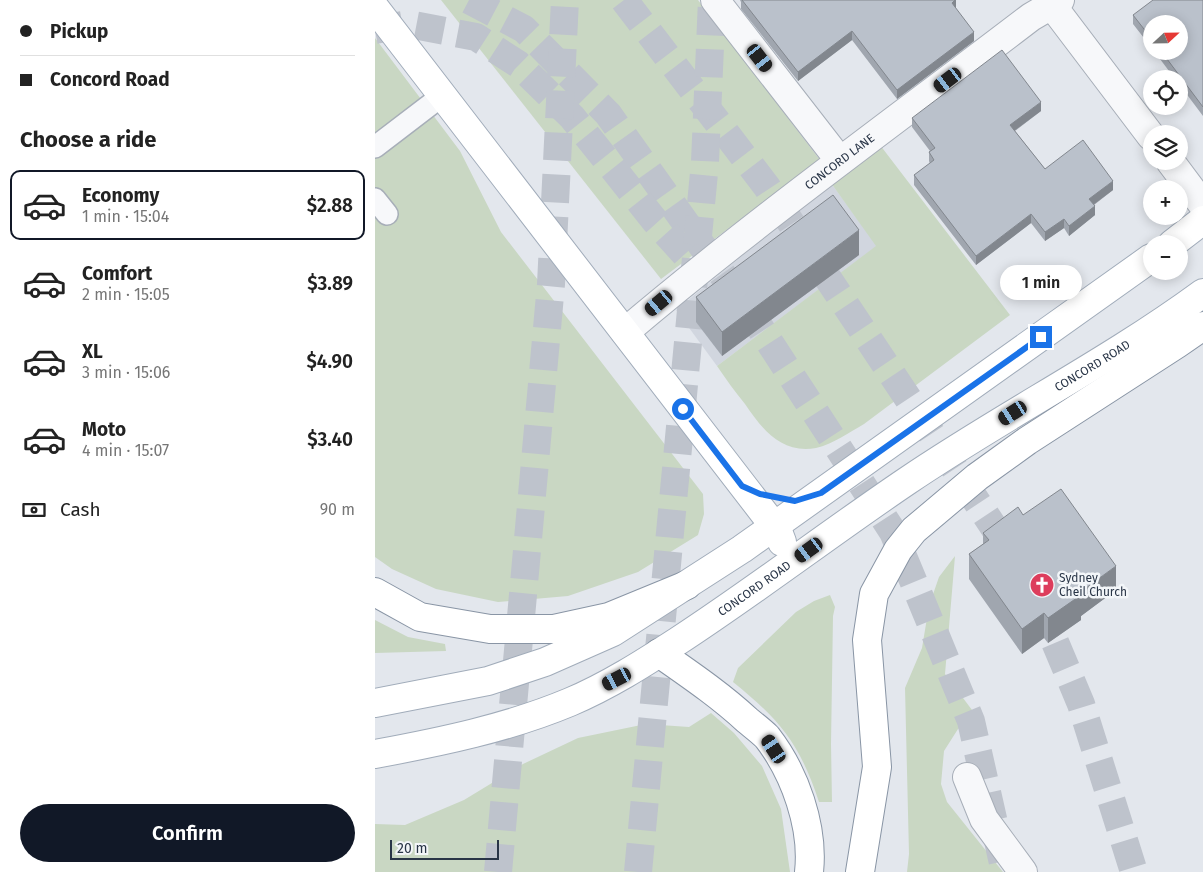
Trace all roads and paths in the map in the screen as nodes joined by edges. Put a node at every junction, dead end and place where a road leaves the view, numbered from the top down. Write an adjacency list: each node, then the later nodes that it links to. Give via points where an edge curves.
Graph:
1 (715, 0): 7 (street)
2 (1053, 2): 5 (street); 7 (street, CONCORD LANE)
3 (375, 8): 4 (main road)
4 (443, 95): 6 (lane); 15 (main road)
5 (1143, 125)
6 (375, 147)
7 (840, 161): 15 (street, CONCORD LANE)
8 (1177, 170): 9 (street)
9 (1203, 205)
10 (1203, 220): 11 (main road)
11 (1183, 235)
12 (1143, 264): 17 (main road)
13 (1203, 293): 19 (main road, CONCORD ROAD, via 1166,320 907,480)
14 (1203, 326): 26 (main road, via 977,477 914,530 898,550 874,594 867,640 877,767)
15 (625, 332): 16 (main road)
16 (742, 486): 17 (main road, via 760,494 795,501); 18 (main road)
17 (821, 493): 18 (main road)
18 (774, 526): 19 (main road, via 783,545 780,565); 20 (main road)
19 (772, 576): 22 (main road, CONCORD ROAD)
20 (687, 585): 21 (main road, via 609,617 554,628 490,629 420,617); 23 (main road, via 613,632 545,662 488,681)
21 (375, 592)
22 (659, 653): 24 (main road, CONCORD ROAD, via 571,702 428,744); 27 (main road, via 713,692 766,737 790,774 803,809 811,857)
23 (375, 703)
24 (375, 754)
25 (967, 777): 28 (street, via 984,819)
26 (860, 870)
27 (809, 872)
28 (1023, 872)

